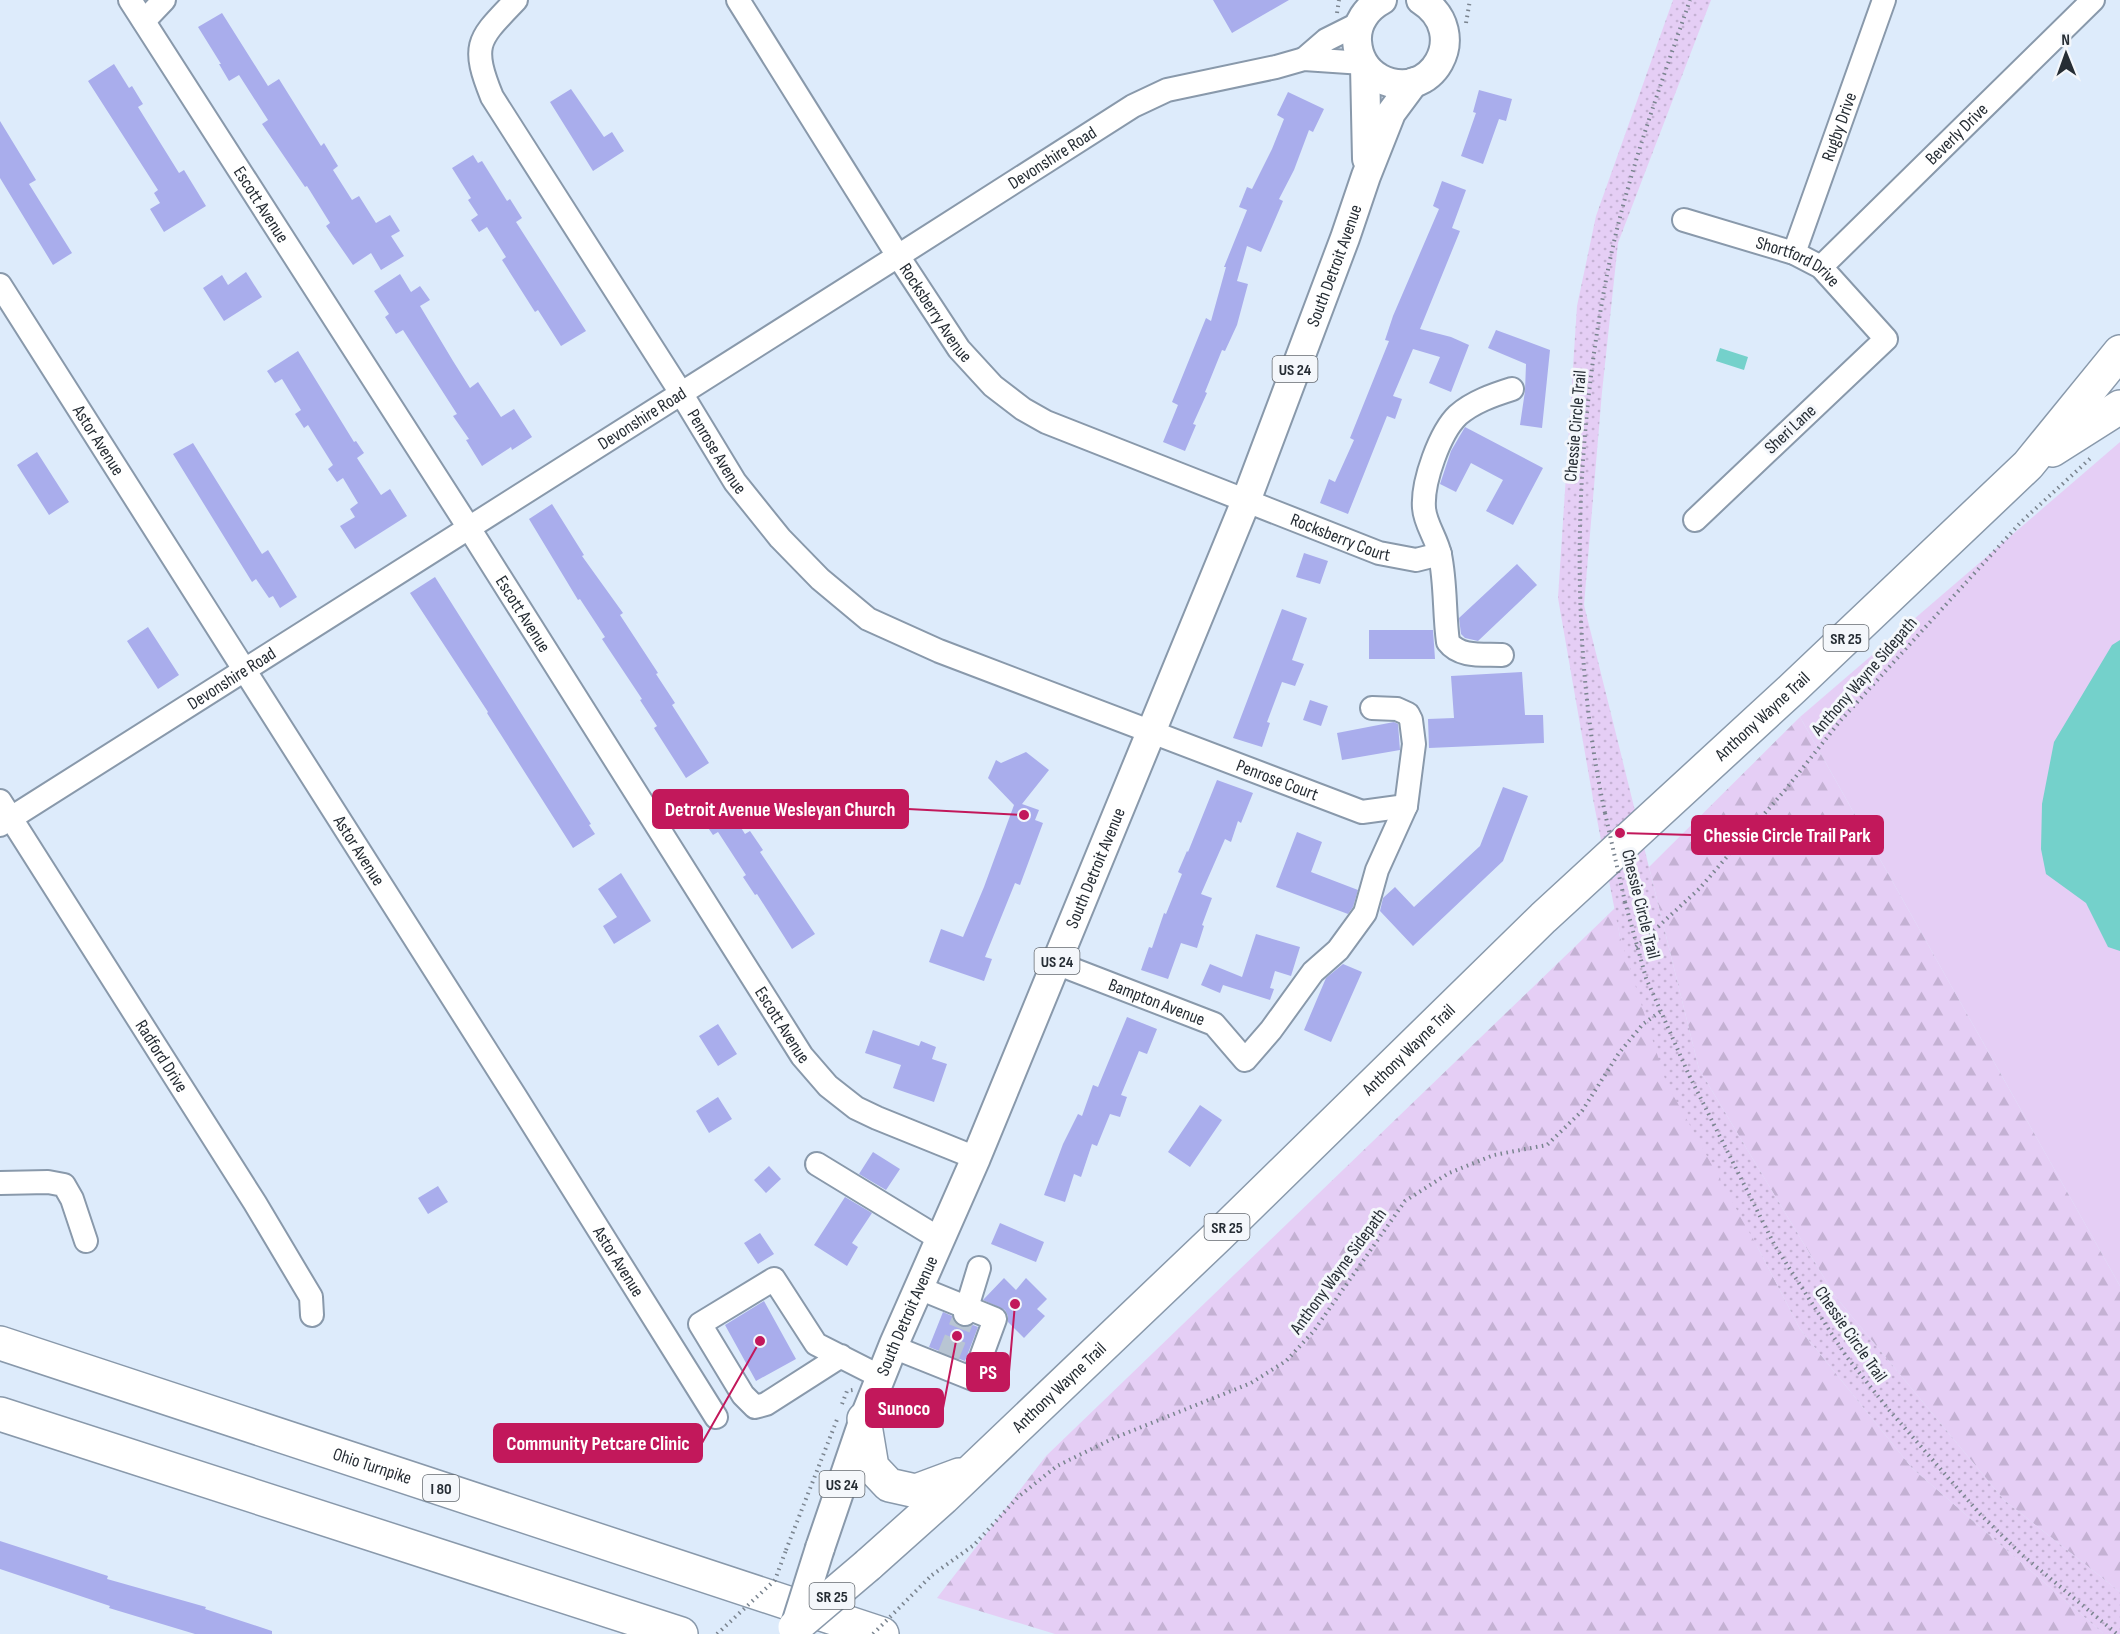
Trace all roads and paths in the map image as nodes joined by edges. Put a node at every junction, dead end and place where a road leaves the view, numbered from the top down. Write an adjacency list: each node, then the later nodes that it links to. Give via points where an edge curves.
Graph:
1 (130, 0): 11 (street, Escott Avenue)
2 (164, 0): 11 (street)
3 (516, 0): 24 (street, Penrose Avenue, via 485,33 479,50 492,97)
4 (738, 0): 18 (street, Rocksberry Avenue)
5 (1421, 0): 10 (main road, South Detroit Avenue, via 1434,10)
6 (1690, 0): 38 (path, Chessie Circle Trail, bridge, via 1649,117 1611,255 1584,454 1582,629 1588,717)
7 (1884, 0): 17 (street, Rugby Drive)
8 (2093, 0): 19 (street, Beverly Drive)
9 (1365, 10): 12 (street, Devonshire Road); 13 (main road, South Detroit Avenue / US 24, via 1357,37)
10 (1449, 11): 14 (main road, South Detroit Avenue / US 24, via 1444,51 1438,65)
11 (144, 21): 30 (street, Escott Avenue)
12 (1304, 59): 13 (street, Devonshire Road); 18 (street, Devonshire Road, via 1190,84 1147,98)
13 (1364, 64): 14 (main road, via 1387,82); 15 (main road, South Detroit Avenue / US 24)
14 (1414, 82): 15 (main road, South Detroit Avenue / US 24, via 1391,113)
15 (1366, 176): 28 (main road, South Detroit Avenue / US 24)
16 (1684, 220): 17 (street, Shortford Drive)
17 (1794, 253): 19 (street, Shortford Drive)
18 (898, 256): 24 (street, Devonshire Road); 28 (street, Rocksberry Avenue, via 959,349 993,386 1023,409 1046,422)
19 (1821, 267): 21 (street, Shortford Drive)
20 (0, 285): 33 (street, Astor Avenue)
21 (1886, 339): 29 (street, Sheri Lane)
22 (2120, 352): 27 (highway, Anthony Wayne Trail / SR 25)
23 (1512, 389): 31 (street, via 1460,413 1450,423 1430,467 1424,510)
24 (681, 393): 30 (street, Devonshire Road); 35 (street, Penrose Avenue, via 735,482 780,538 820,579 868,619 939,651)
25 (2120, 407): 27 (highway, Anthony Wayne Trail / SR 25)
26 (2095, 454): 38 (path, Anthony Wayne Sidepath, via 2021,522 1841,720 1699,889)
27 (2028, 465): 58 (highway, Anthony Wayne Trail / SR 25, via 1543,918 1227,1228)
28 (1246, 501): 31 (street, Rocksberry Court, via 1379,553 1416,560); 35 (main road, South Detroit Avenue / US 24)
29 (1695, 520)
30 (469, 528): 33 (street, Devonshire Road); 41 (street, Escott Avenue, via 802,1056 828,1086 856,1108)
31 (1440, 554): 32 (street, via 1448,642 1470,654)
32 (1502, 655)
33 (244, 670): 37 (street, Devonshire Road); 56 (street, Astor Avenue)
34 (1372, 708): 36 (street, via 1397,709 1412,720)
35 (1150, 733): 36 (street, Penrose Court, via 1362,812); 39 (main road, South Detroit Avenue / US 24)
36 (1406, 806): 39 (street, Bampton Avenue, via 1377,870 1365,913 1245,1060 1214,1024)
37 (4, 814): 49 (street, Radford Drive, via 255,1203 312,1297)
38 (1636, 947): 40 (path, Chessie Circle Trail)
39 (1056, 963): 41 (main road, South Detroit Avenue / US 24)
40 (1660, 1012): 62 (path, Anthony Wayne Sidepath, bridge, via 1643,1024 1581,1111 1547,1145 1494,1155 1449,1173 1404,1201 1313,1332 1287,1361 1251,1383 1114,1438 1057,1466 1018,1497 974,1545 932,1575); 64 (path, Chessie Circle Trail, via 1775,1246 1846,1356 1980,1514 2021,1554)
41 (976, 1158): 44 (main road, South Detroit Avenue / US 24)
42 (817, 1164): 44 (street)
43 (0, 1183): 45 (street, via 64,1185)
44 (940, 1239): 47 (main road, South Detroit Avenue / US 24)
45 (86, 1241)
46 (979, 1268): 48 (street)
47 (919, 1288): 48 (street); 51 (main road, South Detroit Avenue / US 24)
48 (959, 1308): 51 (street, via 995,1319 973,1379 939,1361)
49 (312, 1315)
50 (0, 1343): 63 (highway, Ohio Turnpike / I 80)
51 (893, 1347): 53 (main road, South Detroit Avenue / US 24)
52 (842, 1356): 52 (street, via 816,1344 774,1280 700,1324 743,1395 755,1407); 53 (street)
53 (881, 1377): 57 (main road, South Detroit Avenue / US 24)
54 (848, 1391): 61 (path, bridge, via 775,1580)
55 (0, 1414): 60 (highway)
56 (716, 1418)
57 (864, 1419): 58 (highway, via 872,1467 889,1485 916,1491); 59 (main road, South Detroit Avenue / US 24, bridge)
58 (969, 1472): 59 (highway, Anthony Wayne Trail / SR 25, bridge)
59 (792, 1631)
60 (681, 1634)
61 (717, 1634)
62 (873, 1634)
63 (882, 1634)
64 (2117, 1634)

